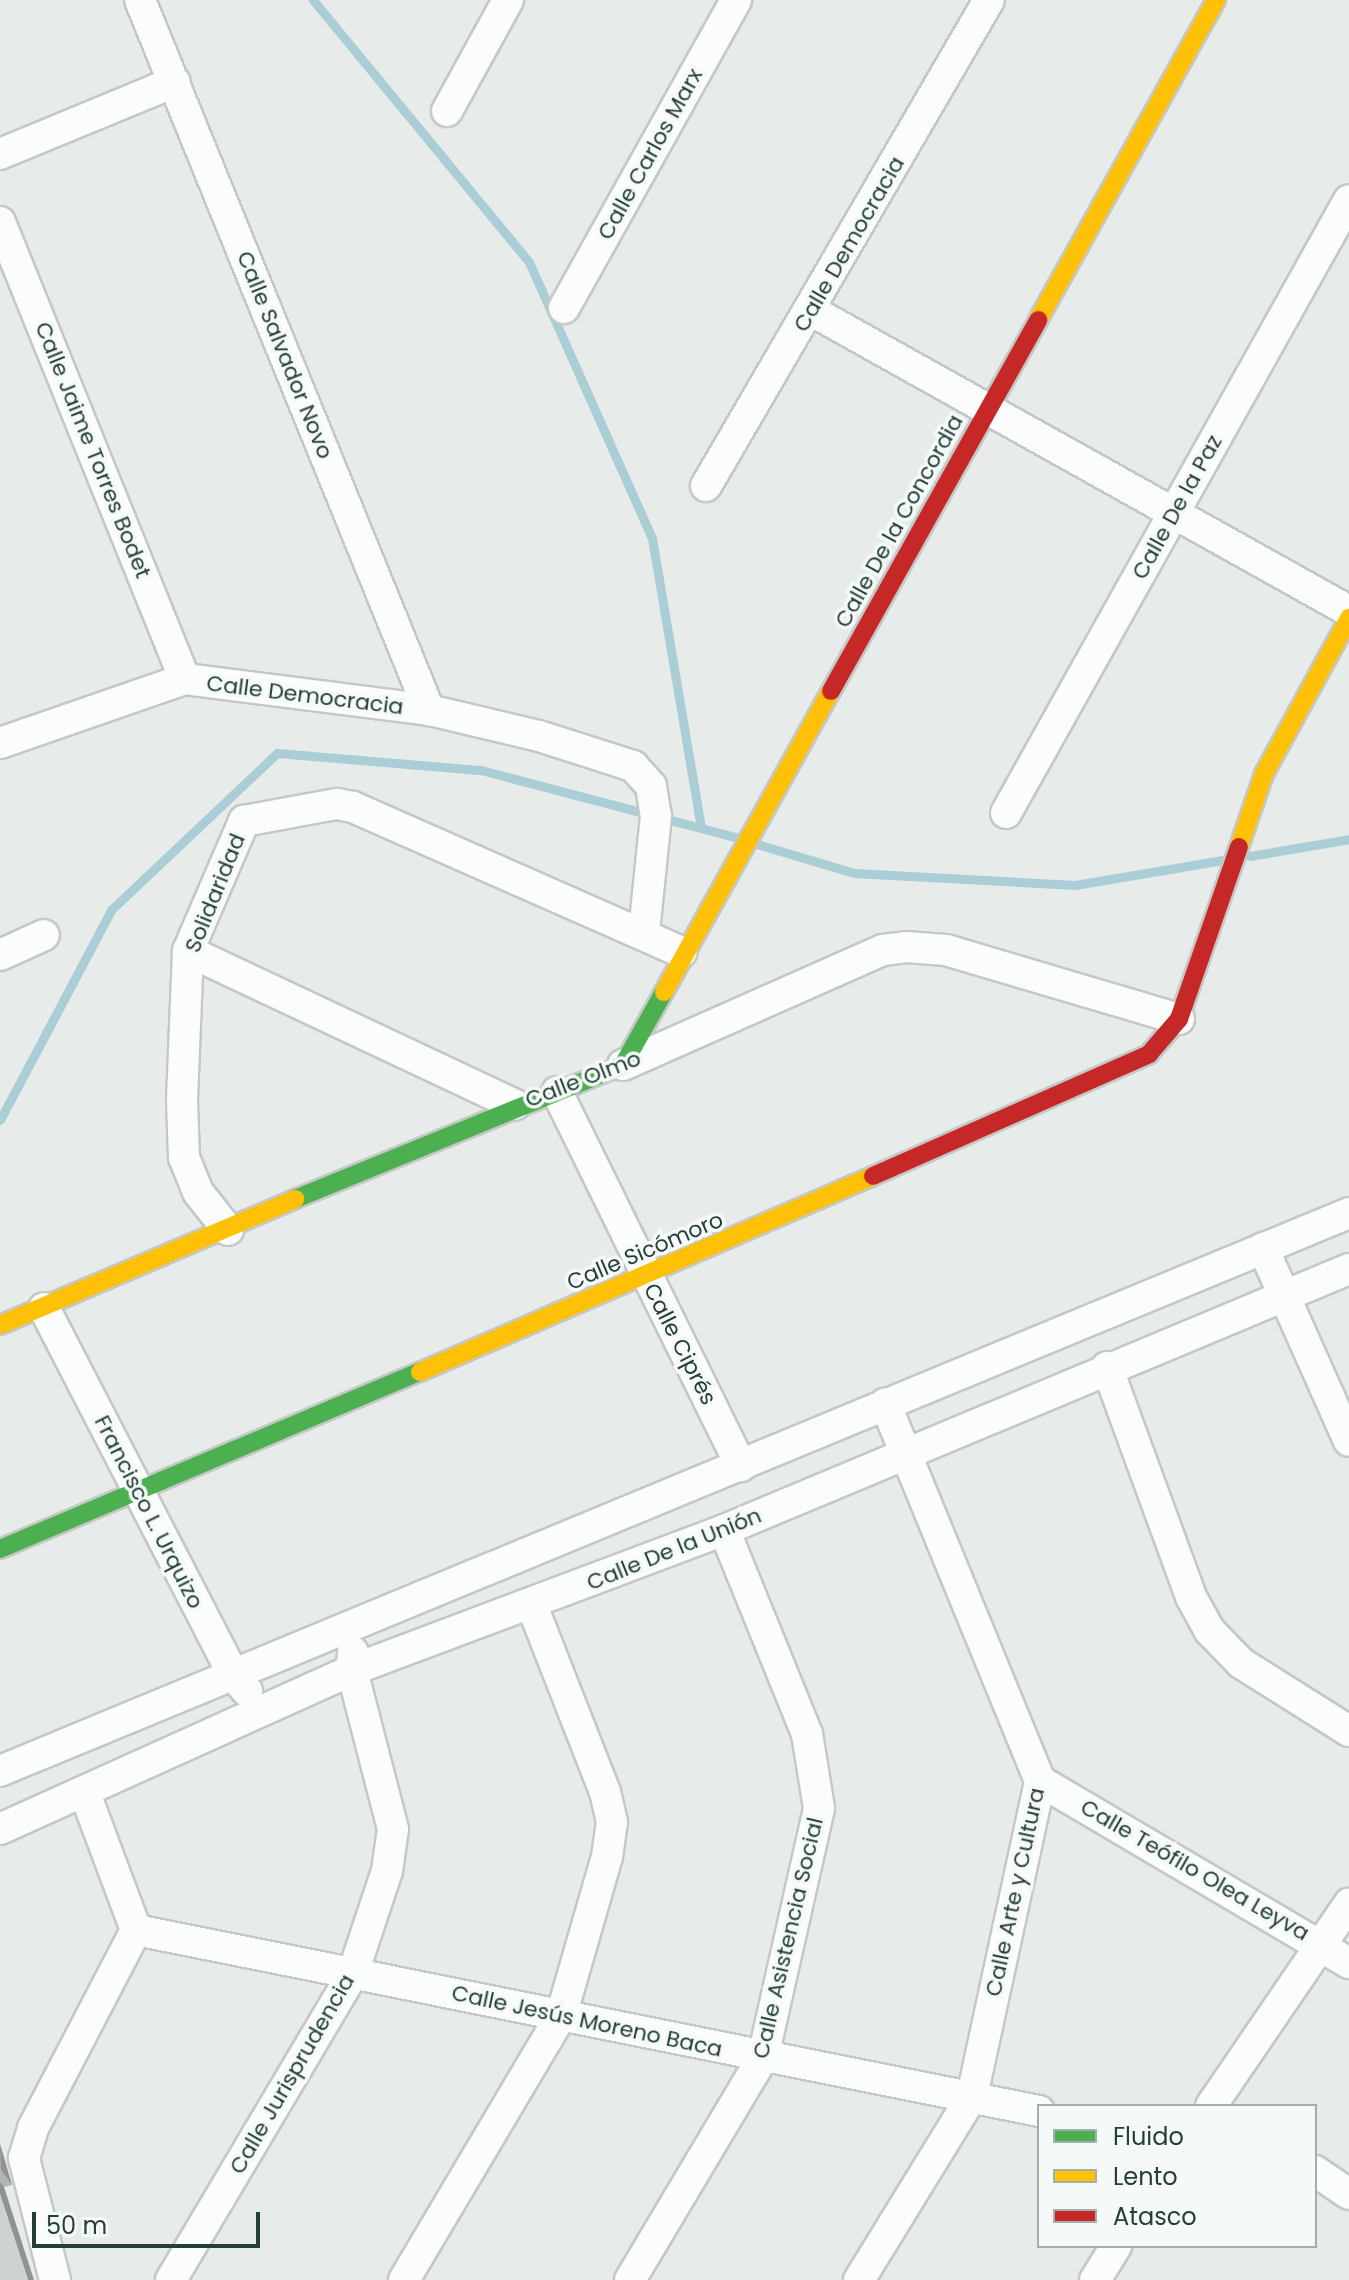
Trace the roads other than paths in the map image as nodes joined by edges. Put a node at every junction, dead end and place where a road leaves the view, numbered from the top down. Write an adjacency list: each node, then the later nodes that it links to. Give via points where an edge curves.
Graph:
1 (140, 0): 6 (street, Calle Salvador Novo)
2 (508, 0): 7 (street)
3 (736, 0): 11 (street, Calle Carlos Marx)
4 (989, 0): 12 (street, Calle Democracia)
5 (1216, 0): 13 (street, Calle De la Concordia)
6 (175, 82): 8 (street); 19 (street, Calle Salvador Novo)
7 (447, 111)
8 (0, 154)
9 (1349, 200): 15 (street, Calle De la Paz)
10 (0, 222): 18 (street, Calle Jaime Torres Bodet)
11 (564, 308)
12 (812, 311): 13 (street); 14 (street, Calle Democracia)
13 (989, 410): 15 (street); 25 (street, Calle De la Concordia, via 779,788)
14 (706, 486)
15 (1173, 513): 16 (street); 21 (street, Calle De la Paz)
16 (1349, 611)
17 (1349, 618): 27 (street, Calle Sicómoro, via 1264,774 1223,905)
18 (185, 679): 19 (street, Calle Democracia); 20 (street, Calle Democracia)
19 (429, 710): 22 (street, Calle Democracia, via 539,736 640,770 651,786 656,816)
20 (0, 743)
21 (1006, 813)
22 (644, 933): 24 (street, Solidaridad, via 369,813 337,804 244,821); 25 (street, Solidaridad)
23 (44, 935): 26 (street)
24 (188, 951): 30 (street); 32 (street, Solidaridad, via 184,1158 198,1192)
25 (681, 952): 28 (street, Calle De la Concordia)
26 (0, 955)
27 (1179, 1019): 28 (street, Calle Olmo, via 946,950 906,947 883,950); 35 (street, Calle Sicómoro, via 1164,1042 1121,1070)
28 (623, 1065): 29 (street, Calle Olmo)
29 (557, 1092): 30 (street, Calle Olmo); 35 (street, Calle Ciprés)
30 (515, 1105): 32 (street, Calle Olmo)
31 (1349, 1213): 33 (street)
32 (228, 1230): 37 (street, Calle Olmo)
33 (1263, 1248): 36 (street); 40 (street)
34 (1349, 1269): 36 (street, Calle De la Unión)
35 (646, 1277): 43 (street, Calle Ciprés); 44 (street, Calle Sicómoro)
36 (1282, 1298): 39 (street, Calle De la Unión); 41 (street)
37 (44, 1308): 38 (street, Calle Olmo); 44 (street, Francisco L. Urquizo)
38 (0, 1325)
39 (1107, 1367): 42 (street, Calle De la Unión); 52 (street, via 1191,1597 1209,1630 1241,1663)
40 (885, 1404): 42 (street, Calle Arte y Cultura); 43 (street)
41 (1349, 1441)
42 (902, 1453): 45 (street, Calle De la Unión); 54 (street, Calle Arte y Cultura)
43 (741, 1466): 48 (street)
44 (138, 1491): 46 (street, Calle Sicómoro); 50 (street, Francisco L. Urquizo)
45 (724, 1530): 47 (street, Calle De la Unión); 63 (street, Calle Asistencia Social, via 807,1734 819,1808)
46 (0, 1549)
47 (532, 1606): 49 (street, Calle De la Unión); 62 (street, via 612,1822)
48 (354, 1626): 49 (street, Calle Jurisprudencia); 50 (street)
49 (352, 1670): 51 (street, Calle De la Unión); 61 (street, Calle Jurisprudencia, via 393,1829 387,1871)
50 (234, 1676): 51 (street, Francisco L. Urquizo); 53 (street)
51 (263, 1710): 55 (street, Calle De la Unión)
52 (1349, 1731)
53 (0, 1771)
54 (1040, 1781): 59 (street, Calle Teófilo Olea Leyva); 64 (street, Calle Arte y Cultura)
55 (84, 1791): 56 (street, Calle De la Unión); 58 (street)
56 (0, 1829)
57 (1349, 1904): 59 (street)
58 (136, 1930): 61 (street, Calle Jesús Moreno Baca); 71 (street, via 33,2128 24,2158)
59 (1322, 1944): 60 (street, Calle Teófilo Olea Leyva); 65 (street)
60 (1349, 1963)
61 (353, 1973): 62 (street, Calle Jesús Moreno Baca); 72 (street, Calle Jurisprudencia)
62 (561, 2016): 63 (street, Calle Jesús Moreno Baca); 73 (street)
63 (763, 2057): 64 (street, Calle Jesús Moreno Baca); 74 (street, Calle Asistencia Social)
64 (972, 2096): 66 (street, Calle Jesús Moreno Baca); 75 (street, Calle Arte y Cultura)
65 (1215, 2104)
66 (1037, 2111)
67 (1317, 2172): 68 (street)
68 (1349, 2194)
69 (1115, 2248): 70 (street)
70 (1099, 2279)
71 (55, 2280)
72 (171, 2280)
73 (404, 2280)
74 (630, 2280)
75 (859, 2280)

